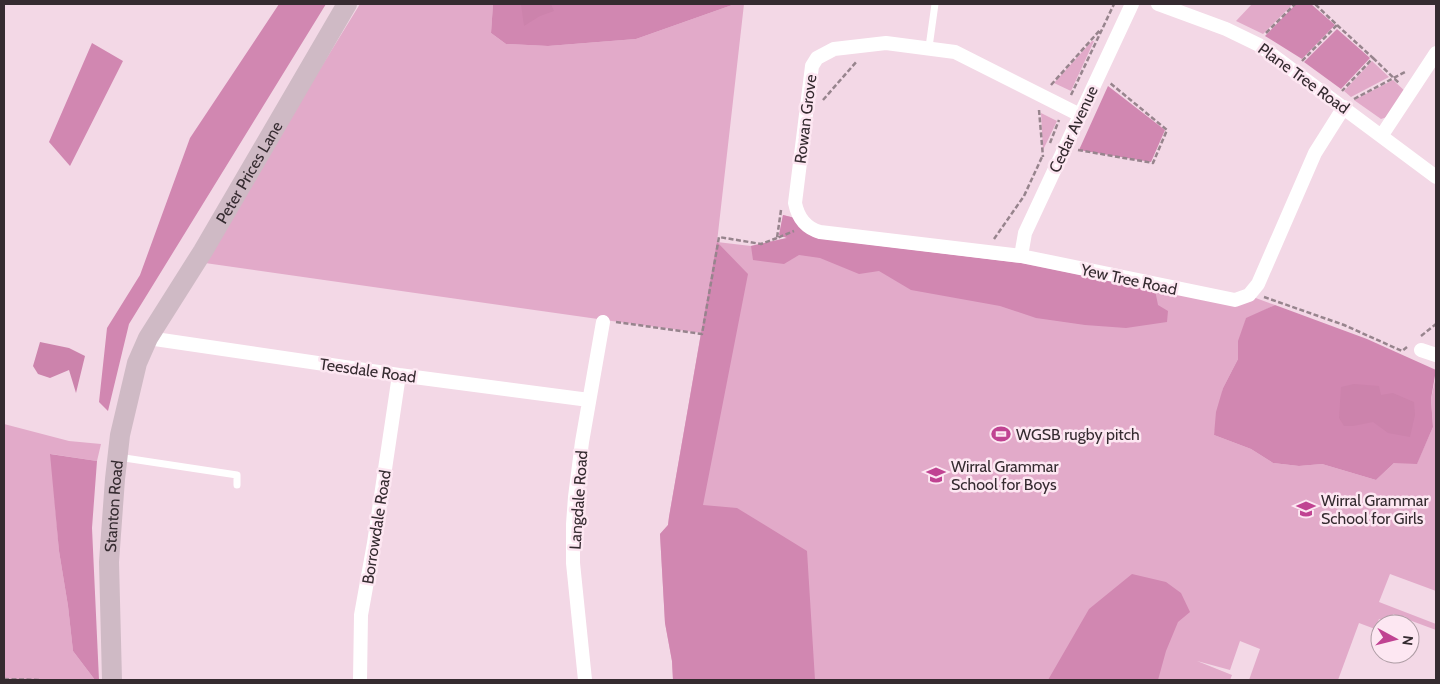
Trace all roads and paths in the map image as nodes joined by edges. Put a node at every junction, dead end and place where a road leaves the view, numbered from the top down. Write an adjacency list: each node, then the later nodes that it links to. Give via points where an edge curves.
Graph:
1 (347, 4): 45 (street, Peter Prices Lane, via 203,251)
2 (935, 4): 11 (lane)
3 (1114, 4): 9 (path)
4 (1132, 4): 17 (street, Cedar Avenue)
5 (1158, 4): 10 (street, Plane Tree Road)
6 (1295, 4): 10 (path)
7 (1315, 4): 8 (path)
8 (1337, 25): 13 (path); 15 (path)
9 (1103, 27): 19 (path); 23 (path)
10 (1257, 43): 15 (street, Plane Tree Road)
11 (929, 47): 24 (street, Rowan Grove, via 955,52); 38 (street, Rowan Grove, via 886,43 834,49 816,58 812,66 795,203)
12 (1436, 53): 22 (street)
13 (1373, 58): 18 (path); 26 (path)
14 (858, 60): 25 (path)
15 (1294, 70): 26 (street, Plane Tree Road)
16 (1409, 70): 18 (path)
17 (1100, 74): 29 (street, Cedar Avenue); 33 (path, via 1167,130 1153,163)
18 (1394, 78): 22 (path); 26 (path)
19 (1051, 84): 20 (path); 24 (path)
20 (1058, 88)
21 (1065, 91): 23 (path)
22 (1409, 93): 31 (street)
23 (1072, 94): 28 (path)
24 (1045, 97): 28 (street, Rowan Grove)
25 (822, 101)
26 (1340, 104): 31 (street, Plane Tree Road); 42 (street, via 1258,284)
27 (1046, 113): 34 (path, via 1039,110)
28 (1062, 114): 29 (street, Rowan Grove); 30 (path); 34 (path)
29 (1080, 115): 33 (street, Cedar Avenue)
30 (1052, 116)
31 (1382, 135): 36 (street, Plane Tree Road)
32 (1081, 142): 33 (path)
33 (1071, 149): 35 (street, Cedar Avenue)
34 (1043, 158): 35 (path); 40 (path, via 1024,196)
35 (1056, 165): 41 (street, Cedar Avenue, via 1025,233)
36 (1436, 177)
37 (781, 210): 39 (path)
38 (805, 224): 39 (path); 41 (street, Yew Tree Road, via 820,232)
39 (777, 238): 43 (path, via 761,244 719,237 702,334)
40 (990, 243)
41 (1021, 256): 42 (street, Yew Tree Road, via 1235,300)
42 (1251, 292): 46 (path, via 1344,325 1402,351)
43 (603, 322): 48 (street, Langdale Road)
44 (1436, 324): 46 (path)
45 (148, 338): 47 (street, Teesdale Road); 49 (street, Stanton Road, via 137,363)
46 (1425, 349)
47 (399, 375): 48 (street, Teesdale Road); 54 (street, Borrowdale Road, via 361,615)
48 (589, 400): 55 (street, Langdale Road, via 573,524 573,563)
49 (118, 457): 50 (lane, via 237,475); 53 (street, Stanton Road, via 109,562)
50 (237, 485)
51 (4, 680): 52 (path)
52 (41, 680)
53 (112, 680)
54 (360, 680)
55 (586, 680)

